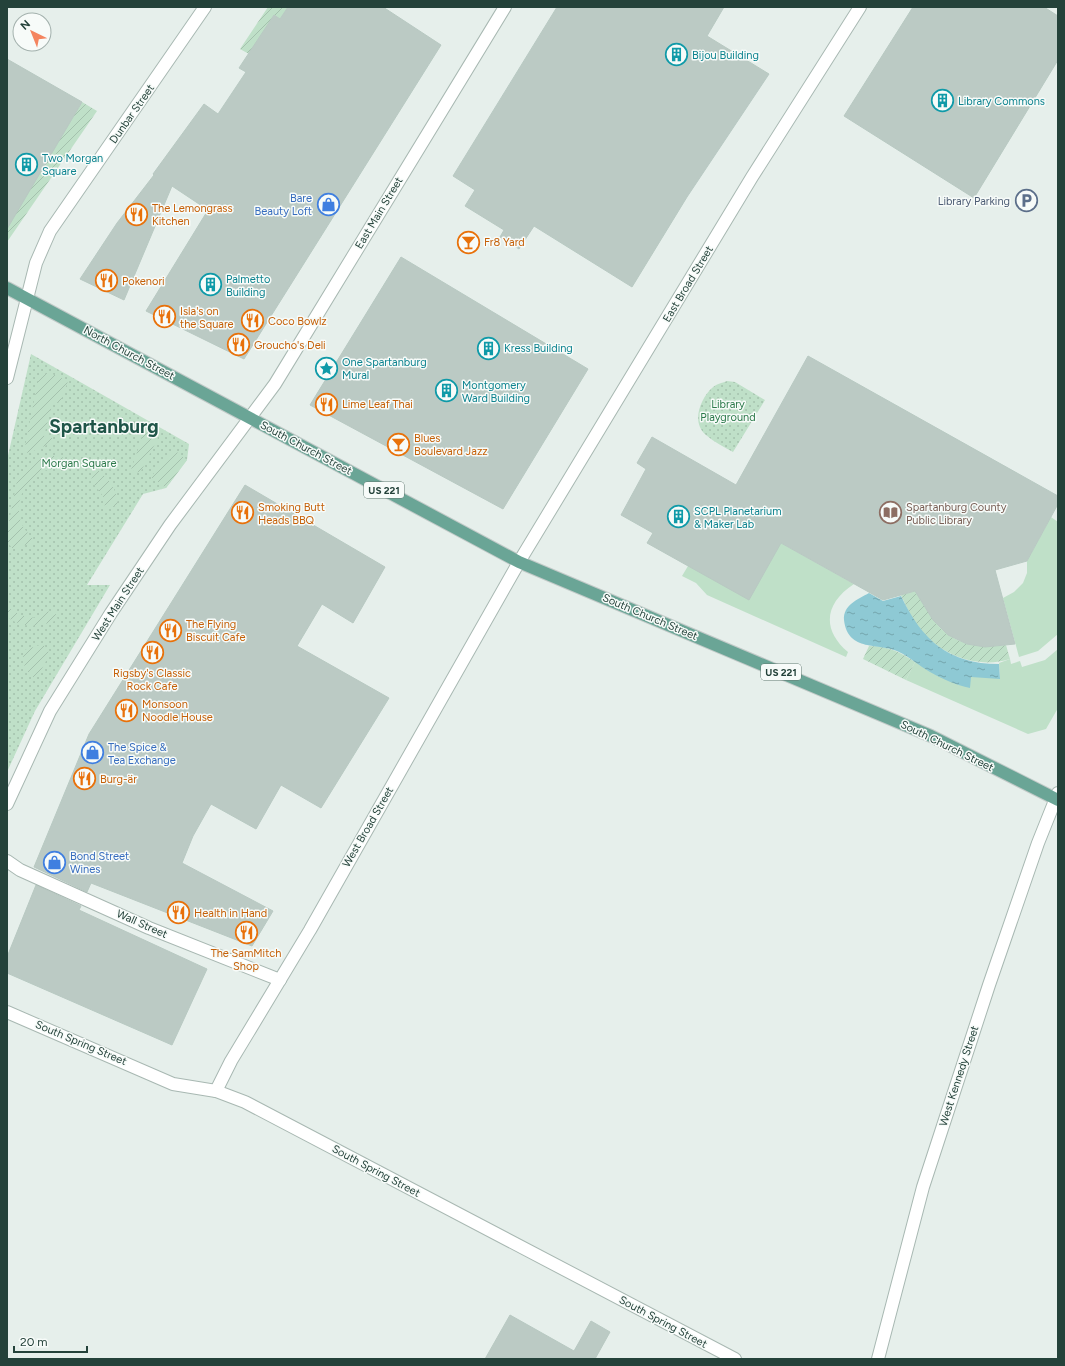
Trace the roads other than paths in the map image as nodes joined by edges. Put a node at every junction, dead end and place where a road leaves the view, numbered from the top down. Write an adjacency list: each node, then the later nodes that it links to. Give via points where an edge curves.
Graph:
1 (205, 7): 5 (street, Dunbar Street, via 50,231 36,263)
2 (505, 7): 7 (street, East Main Street, via 275,384)
3 (860, 7): 8 (street, East Broad Street, via 752,177)
4 (7, 288): 5 (main road, North Church Street / US 221)
5 (27, 298): 6 (street, Dunbar Street); 7 (main road, North Church Street / US 221)
6 (7, 378)
7 (250, 418): 8 (main road, South Church Street / US 221); 10 (street, West Main Street, via 170,525 50,711)
8 (519, 562): 9 (main road, South Church Street / US 221, via 931,736); 12 (street, West Broad Street)
9 (1057, 797): 16 (street, West Kennedy Street, via 1038,843 989,985 923,1187)
10 (7, 804)
11 (7, 861): 12 (street, Wall Street, via 20,870 149,928)
12 (280, 980): 14 (street, West Broad Street)
13 (7, 1012): 14 (street, South Spring Street, via 173,1084)
14 (216, 1091): 15 (street, South Spring Street, via 245,1102)
15 (735, 1359)
16 (878, 1359)

